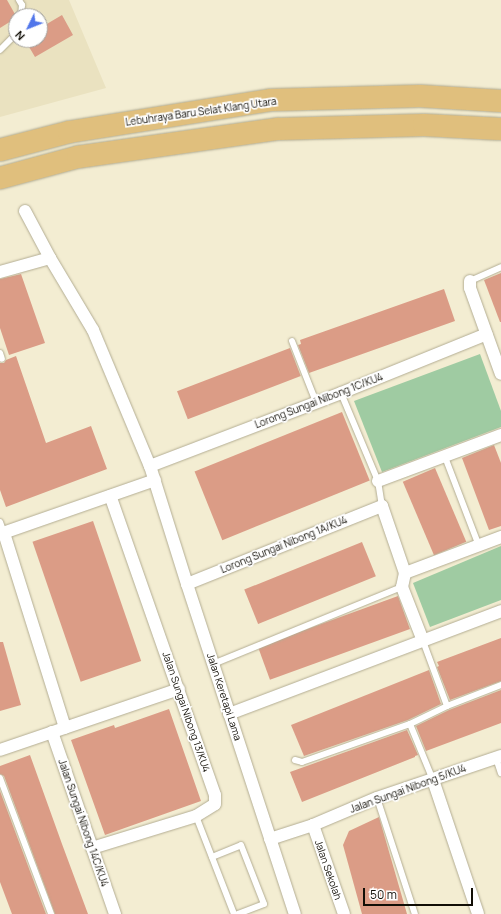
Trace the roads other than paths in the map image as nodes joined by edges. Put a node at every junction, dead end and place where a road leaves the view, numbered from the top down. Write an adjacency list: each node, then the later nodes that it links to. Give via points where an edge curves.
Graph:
1 (8, 42): 2 (lane)
2 (0, 50)
3 (501, 101): 5 (highway, Lebuhraya Baru Selat Klang Utara, via 420,96 271,100 69,132)
4 (501, 129): 6 (highway, via 424,125 278,129 78,157)
5 (0, 150)
6 (0, 178)
7 (25, 211): 8 (street, Jalan Keretapi Lama)
8 (50, 258): 10 (street); 19 (street, Jalan Keretapi Lama, via 93,330)
9 (501, 266): 11 (lane)
10 (0, 272)
11 (470, 281): 12 (street, via 470,288)
12 (487, 334): 14 (street); 15 (street, Lorong Sungai Nibong 1C/KU4)
13 (292, 341): 16 (lane)
14 (501, 374)
15 (341, 393): 16 (street, Lorong Sungai Nibong 1C/KU4); 21 (lane)
16 (316, 402): 19 (street, Lorong Sungai Nibong 1C/KU4)
17 (501, 435): 18 (street)
18 (445, 457): 21 (street); 26 (lane)
19 (150, 466): 20 (street, Jalan Keretapi Lama)
20 (155, 480): 22 (street); 28 (street, Jalan Keretapi Lama)
21 (378, 481): 23 (lane)
22 (110, 496): 24 (street); 34 (street, Jalan Sungai Nibong 13/KU4)
23 (382, 506): 27 (street); 28 (street, Lorong Sungai Nibong 1A/KU4)
24 (1, 530): 38 (street)
25 (501, 537): 26 (street)
26 (479, 546): 27 (street)
27 (405, 573): 29 (street)
28 (187, 584): 32 (street, Jalan Keretapi Lama)
29 (402, 587): 31 (street); 32 (lane)
30 (501, 611): 31 (street)
31 (423, 641): 35 (lane); 36 (street)
32 (213, 664): 36 (street, Jalan Keretapi Lama)
33 (501, 685): 35 (lane)
34 (179, 689): 38 (street); 47 (street, Jalan Sungai Nibong 13/KU4, via 215,795 215,804)
35 (447, 706): 37 (lane)
36 (229, 714): 49 (street, Jalan Keretapi Lama)
37 (410, 724): 42 (lane, via 302,762); 45 (lane)
38 (65, 728): 39 (street)
39 (52, 732): 40 (street); 50 (street, Jalan Sungai Nibong 14C/KU4)
40 (0, 750)
41 (498, 757): 43 (lane); 45 (street, Jalan Sungai Nibong 5/KU4)
42 (295, 760)
43 (501, 773)
44 (0, 778): 52 (lane)
45 (433, 780): 46 (street, Jalan Sungai Nibong 5/KU4); 59 (street)
46 (377, 798): 48 (street, Jalan Sungai Nibong 5/KU4); 58 (lane)
47 (196, 816): 50 (street, Jalan Sungai Nibong 13/KU4); 51 (lane)
48 (313, 825): 49 (street, Jalan Sungai Nibong 5/KU4); 57 (street, Jalan Sekolah)
49 (270, 839): 56 (street, Jalan Keretapi Lama)
50 (92, 848): 53 (street, Jalan Sungai Nibong 14C/KU4)
51 (212, 856): 54 (lane); 55 (lane, via 242,845 264,904)
52 (51, 914)
53 (115, 914)
54 (234, 914)
55 (238, 914)
56 (295, 914)
57 (344, 914)
58 (415, 914)
59 (478, 914)

